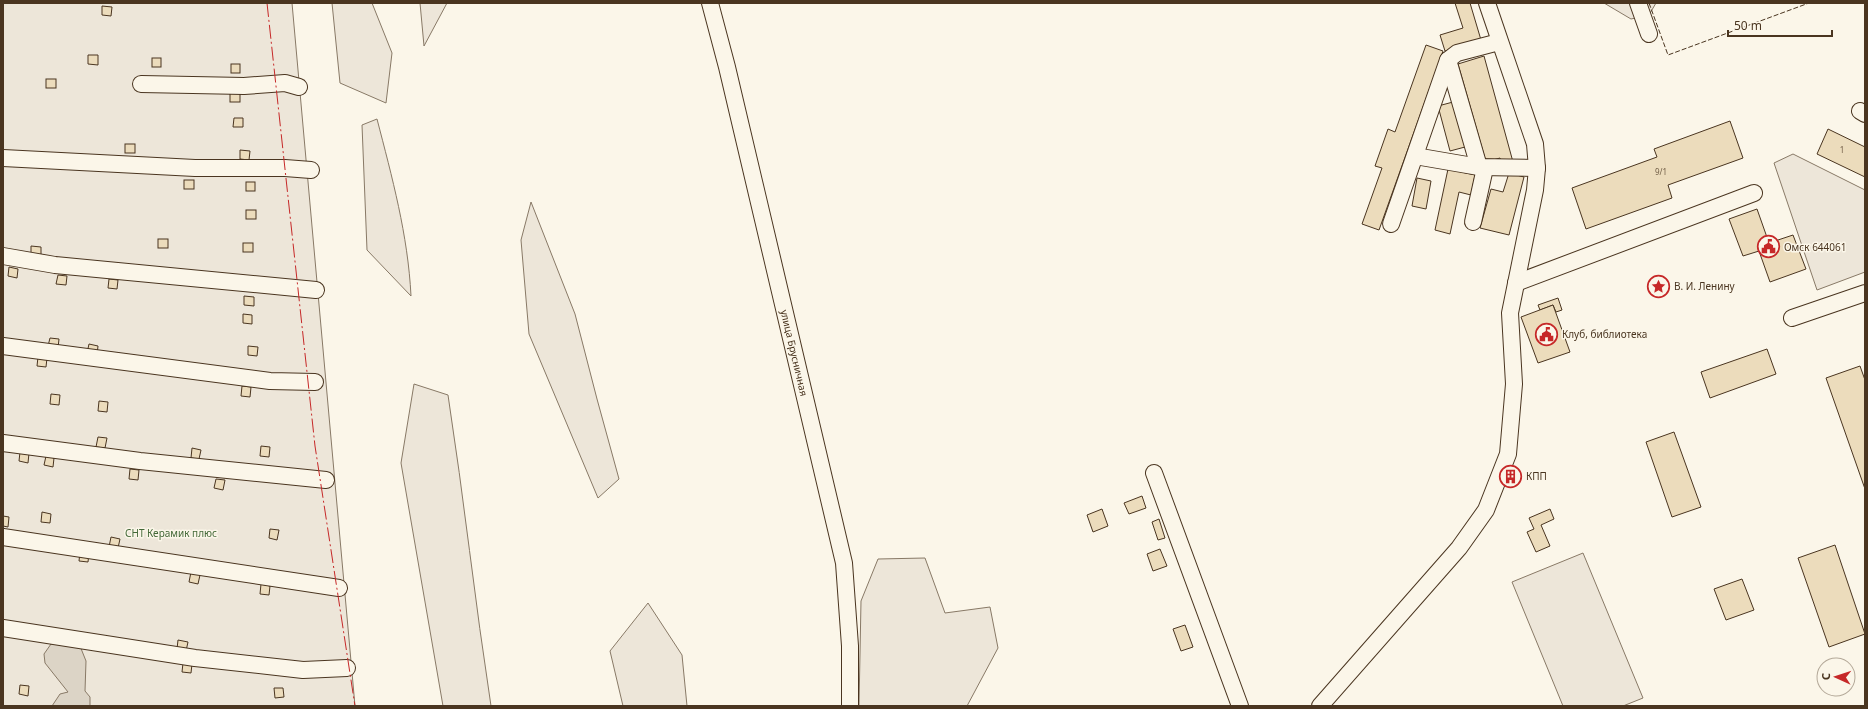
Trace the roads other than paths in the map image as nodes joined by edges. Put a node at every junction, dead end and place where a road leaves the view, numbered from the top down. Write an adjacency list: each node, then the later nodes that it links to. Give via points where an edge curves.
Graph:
1 (710, 3): 31 (street, улица Брусничная, via 844,563 850,646)
2 (1487, 3): 5 (street)
3 (1638, 3): 4 (street)
4 (1649, 34)
5 (1499, 42): 6 (street, via 1457,53); 12 (street, via 1535,144)
6 (1448, 60): 9 (street); 11 (street)
7 (141, 84): 8 (street, via 244,86 285,83)
8 (299, 87)
9 (1415, 156): 11 (street); 16 (street)
10 (3, 158): 13 (street, via 195,168)
11 (1482, 168): 12 (street); 15 (street)
12 (1537, 168): 18 (street)
13 (311, 170)
14 (1754, 194): 18 (street)
15 (1473, 222)
16 (1391, 224)
17 (3, 256): 19 (street, via 55,264)
18 (1516, 283): 33 (street, via 1510,313 1514,384 1508,454 1486,510 1459,548)
19 (316, 290)
20 (1865, 293): 21 (street)
21 (1792, 318)
22 (3, 346): 23 (street, via 270,381)
23 (315, 382)
24 (3, 444): 26 (street)
25 (1154, 472): 32 (street)
26 (326, 480)
27 (3, 536): 28 (street)
28 (339, 588)
29 (3, 628): 30 (street, via 195,658 303,670)
30 (347, 668)
31 (850, 706)
32 (1240, 706)
33 (1320, 706)

